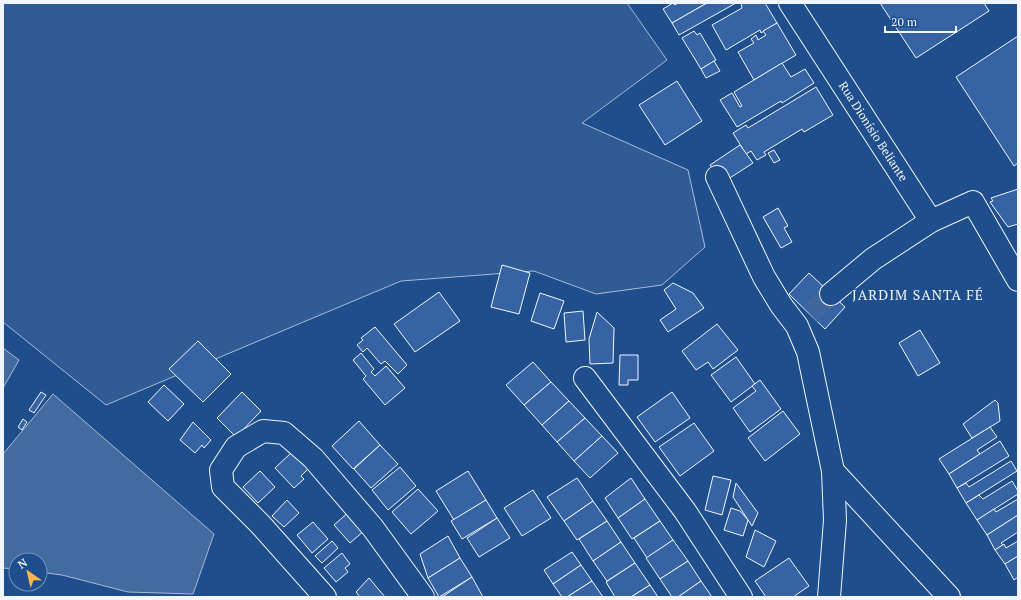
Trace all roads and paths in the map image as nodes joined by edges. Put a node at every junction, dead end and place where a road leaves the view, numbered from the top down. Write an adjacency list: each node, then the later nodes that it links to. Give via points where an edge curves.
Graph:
1 (790, 3): 3 (street, Rua Dionísio Beliante)
2 (717, 177): 7 (street, via 764,277 781,305 804,320 808,352)
3 (932, 221): 4 (street, via 973,202); 5 (street, via 873,259)
4 (1018, 280)
5 (831, 294)
6 (585, 378): 10 (street, via 685,511)
7 (833, 471): 11 (street, via 835,520); 12 (street)
8 (326, 597): 9 (street, via 223,487 221,470 236,447 263,431 284,433 313,458 373,528)
9 (423, 597)
10 (741, 597)
11 (829, 597)
12 (948, 597)

